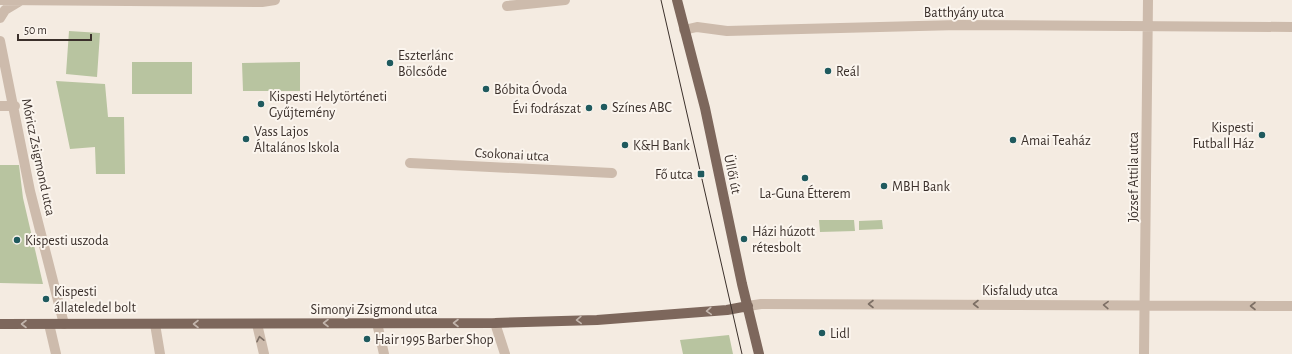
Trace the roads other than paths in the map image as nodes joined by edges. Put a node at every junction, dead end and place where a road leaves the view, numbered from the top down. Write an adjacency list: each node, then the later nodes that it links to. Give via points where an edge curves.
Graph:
1 (0, 0): 6 (street)
2 (275, 0): 6 (street)
3 (565, 0): 7 (street)
4 (677, 0): 11 (main road, Üllői út)
5 (1148, 0): 9 (street, József Attila utca)
6 (20, 1): 8 (street, via 5,10)
7 (506, 6)
8 (0, 18)
9 (1147, 27): 10 (street, Batthyány utca); 11 (street, Batthyány utca, via 958,25 727,31 697,27); 18 (street, József Attila utca)
10 (1292, 27)
11 (684, 30): 17 (main road, Üllői út, via 705,108)
12 (0, 41): 14 (street, Móricz Zsigmond utca)
13 (0, 106): 14 (street)
14 (15, 106): 24 (street, Móricz Zsigmond utca, via 30,191)
15 (410, 163): 16 (street, Csokonai utca)
16 (612, 173)
17 (748, 306): 18 (street, Kisfaludy utca, one-way to 17); 21 (main road, Simonyi Zsigmond utca, one-way to 21, via 727,310 597,320); 32 (main road, Üllői út)
18 (1145, 306): 19 (street, Kisfaludy utca, one-way to 18); 33 (street, József Attila utca)
19 (1292, 306)
20 (377, 323): 21 (main road, Simonyi Zsigmond utca, one-way to 20); 26 (main road, Simonyi Zsigmond utca, one-way to 26); 30 (street)
21 (495, 323): 31 (street)
22 (0, 324): 23 (main road, Simonyi Zsigmond utca, one-way to 22)
23 (49, 324): 24 (main road, Simonyi Zsigmond utca); 27 (street)
24 (64, 324): 25 (main road, Simonyi Zsigmond utca)
25 (155, 324): 26 (main road, Simonyi Zsigmond utca, one-way to 25); 28 (street)
26 (257, 324): 29 (street, one-way to 26)
27 (56, 354)
28 (160, 354)
29 (264, 354)
30 (384, 354)
31 (505, 354)
32 (759, 354)
33 (1144, 354)

